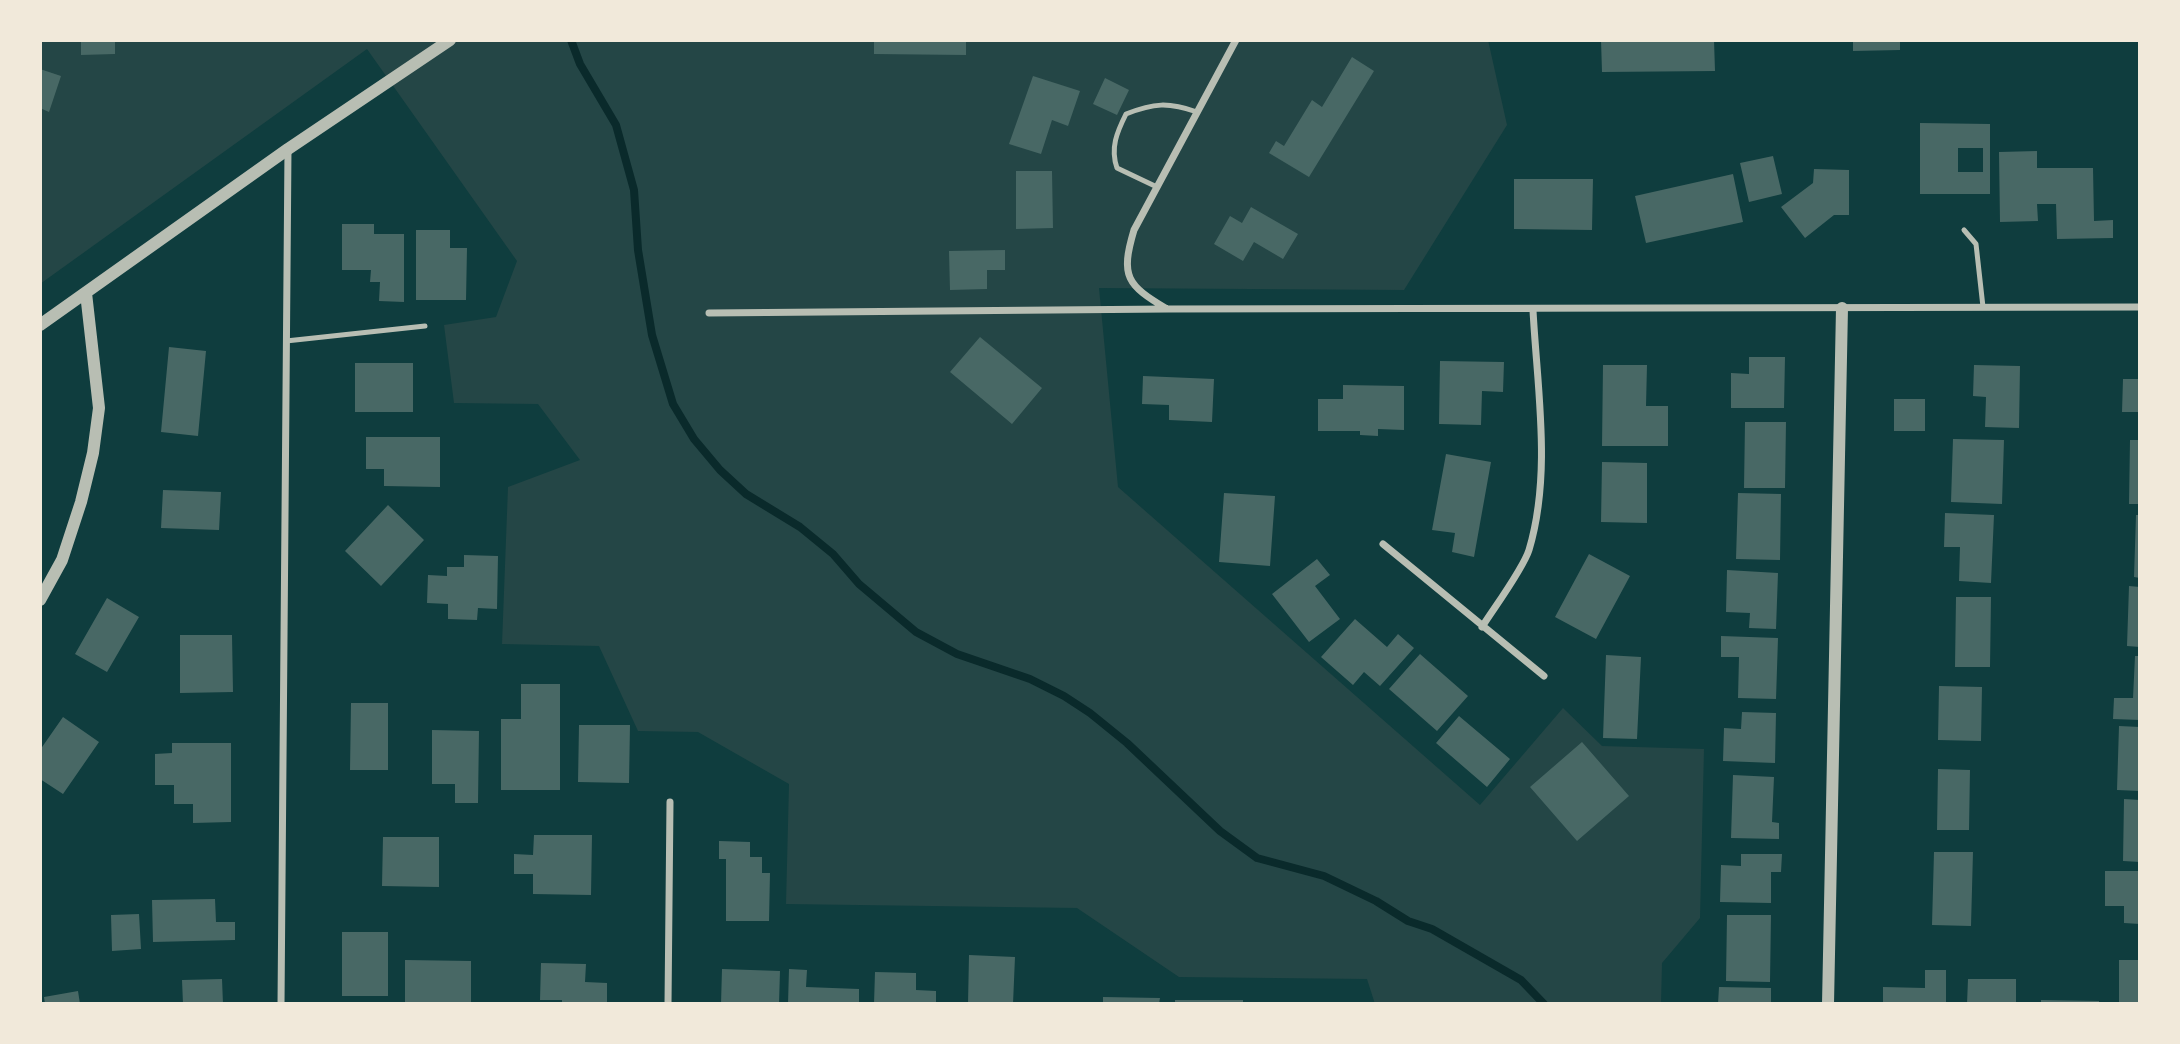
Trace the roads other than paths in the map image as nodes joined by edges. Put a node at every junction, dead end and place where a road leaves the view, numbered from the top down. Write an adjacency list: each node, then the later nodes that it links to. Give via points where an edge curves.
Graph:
1 (1236, 40): 3 (street)
2 (447, 42): 4 (street)
3 (1198, 112): 5 (street); 5 (lane, via 1150,104 1126,114 1112,153 1118,168)
4 (288, 149): 7 (street); 16 (street)
5 (1157, 187): 11 (street, via 1134,230 1126,265 1130,280 1142,294)
6 (1964, 230): 8 (lane, via 1976,244)
7 (86, 293): 14 (street); 18 (street, via 99,408 93,453 62,560)
8 (1983, 307): 9 (street); 10 (street)
9 (2140, 307)
10 (1842, 308): 12 (street); 24 (street)
11 (1168, 309): 12 (street); 13 (street)
12 (1533, 310): 19 (street, via 1541,460 1537,510 1529,552)
13 (709, 313)
14 (40, 324)
15 (425, 326): 16 (lane)
16 (286, 341): 22 (street)
17 (1382, 544): 19 (street)
18 (40, 600)
19 (1482, 627): 20 (street)
20 (1544, 676)
21 (670, 802): 23 (street)
22 (281, 1004)
23 (668, 1004)
24 (1828, 1004)

